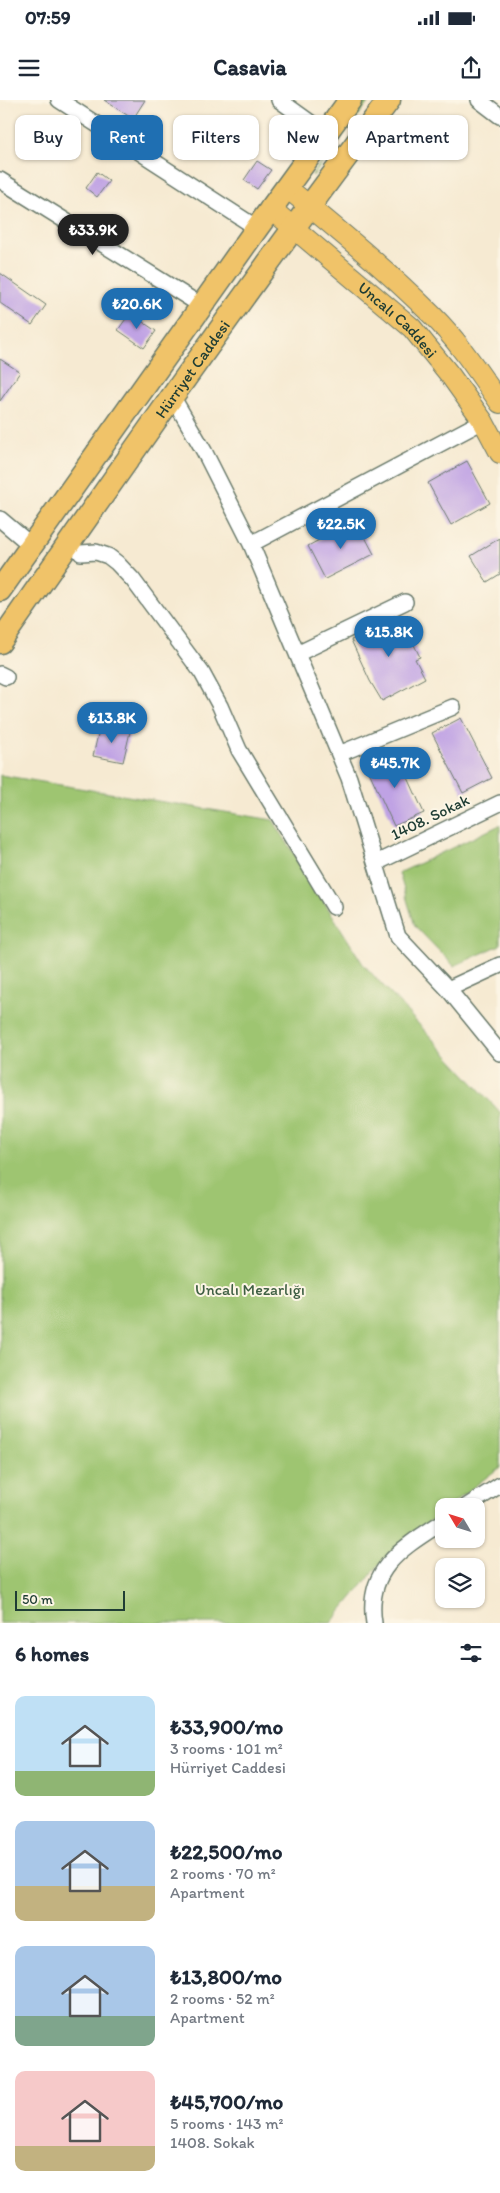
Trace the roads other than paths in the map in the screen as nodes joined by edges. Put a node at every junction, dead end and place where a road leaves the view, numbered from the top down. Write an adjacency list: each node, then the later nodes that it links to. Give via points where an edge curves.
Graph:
1 (59, 100): 15 (street)
2 (279, 100): 6 (street)
3 (350, 100): 7 (highway, Hürriyet Caddesi)
4 (389, 100): 12 (highway, Hürriyet Caddesi)
5 (479, 100): 8 (street)
6 (300, 115)
7 (338, 116)
8 (500, 116)
9 (306, 160): 11 (highway, Hürriyet Caddesi)
10 (0, 180): 16 (street)
11 (286, 187): 12 (main road, Uncalı Caddesi); 13 (highway, Hürriyet Caddesi)
12 (309, 205): 14 (highway, Hürriyet Caddesi); 18 (main road, Uncalı Caddesi, via 434,316)
13 (270, 208): 14 (main road, Uncalı Caddesi); 15 (highway, Hürriyet Caddesi)
14 (294, 227): 17 (highway, Hürriyet Caddesi); 19 (main road, Uncalı Caddesi, via 412,328)
15 (257, 228): 16 (highway, Hürriyet Caddesi)
16 (202, 306): 23 (highway, Hürriyet Caddesi)
17 (172, 396): 22 (street, via 204,450); 27 (highway, Hürriyet Caddesi)
18 (500, 403)
19 (483, 421): 20 (main road, Uncalı Caddesi); 22 (street)
20 (500, 453)
21 (0, 519): 23 (street)
22 (251, 544): 28 (street)
23 (32, 546): 25 (highway, Hürriyet Caddesi)
24 (81, 553): 33 (street, via 96,552 117,563 202,673 239,750)
25 (0, 590)
26 (405, 602): 28 (street)
27 (0, 642)
28 (297, 654): 30 (street)
29 (453, 707): 30 (street)
30 (339, 754): 32 (street)
31 (500, 803): 32 (street, 1408. Sokak)
32 (376, 863): 35 (street, via 398,936)
33 (334, 907)
34 (500, 965): 35 (street)
35 (448, 989): 36 (street)
36 (500, 1053)
37 (500, 1485): 38 (street)
38 (480, 1498)
39 (435, 1527): 40 (street, via 399,1550 385,1568 376,1587)
40 (374, 1623)

